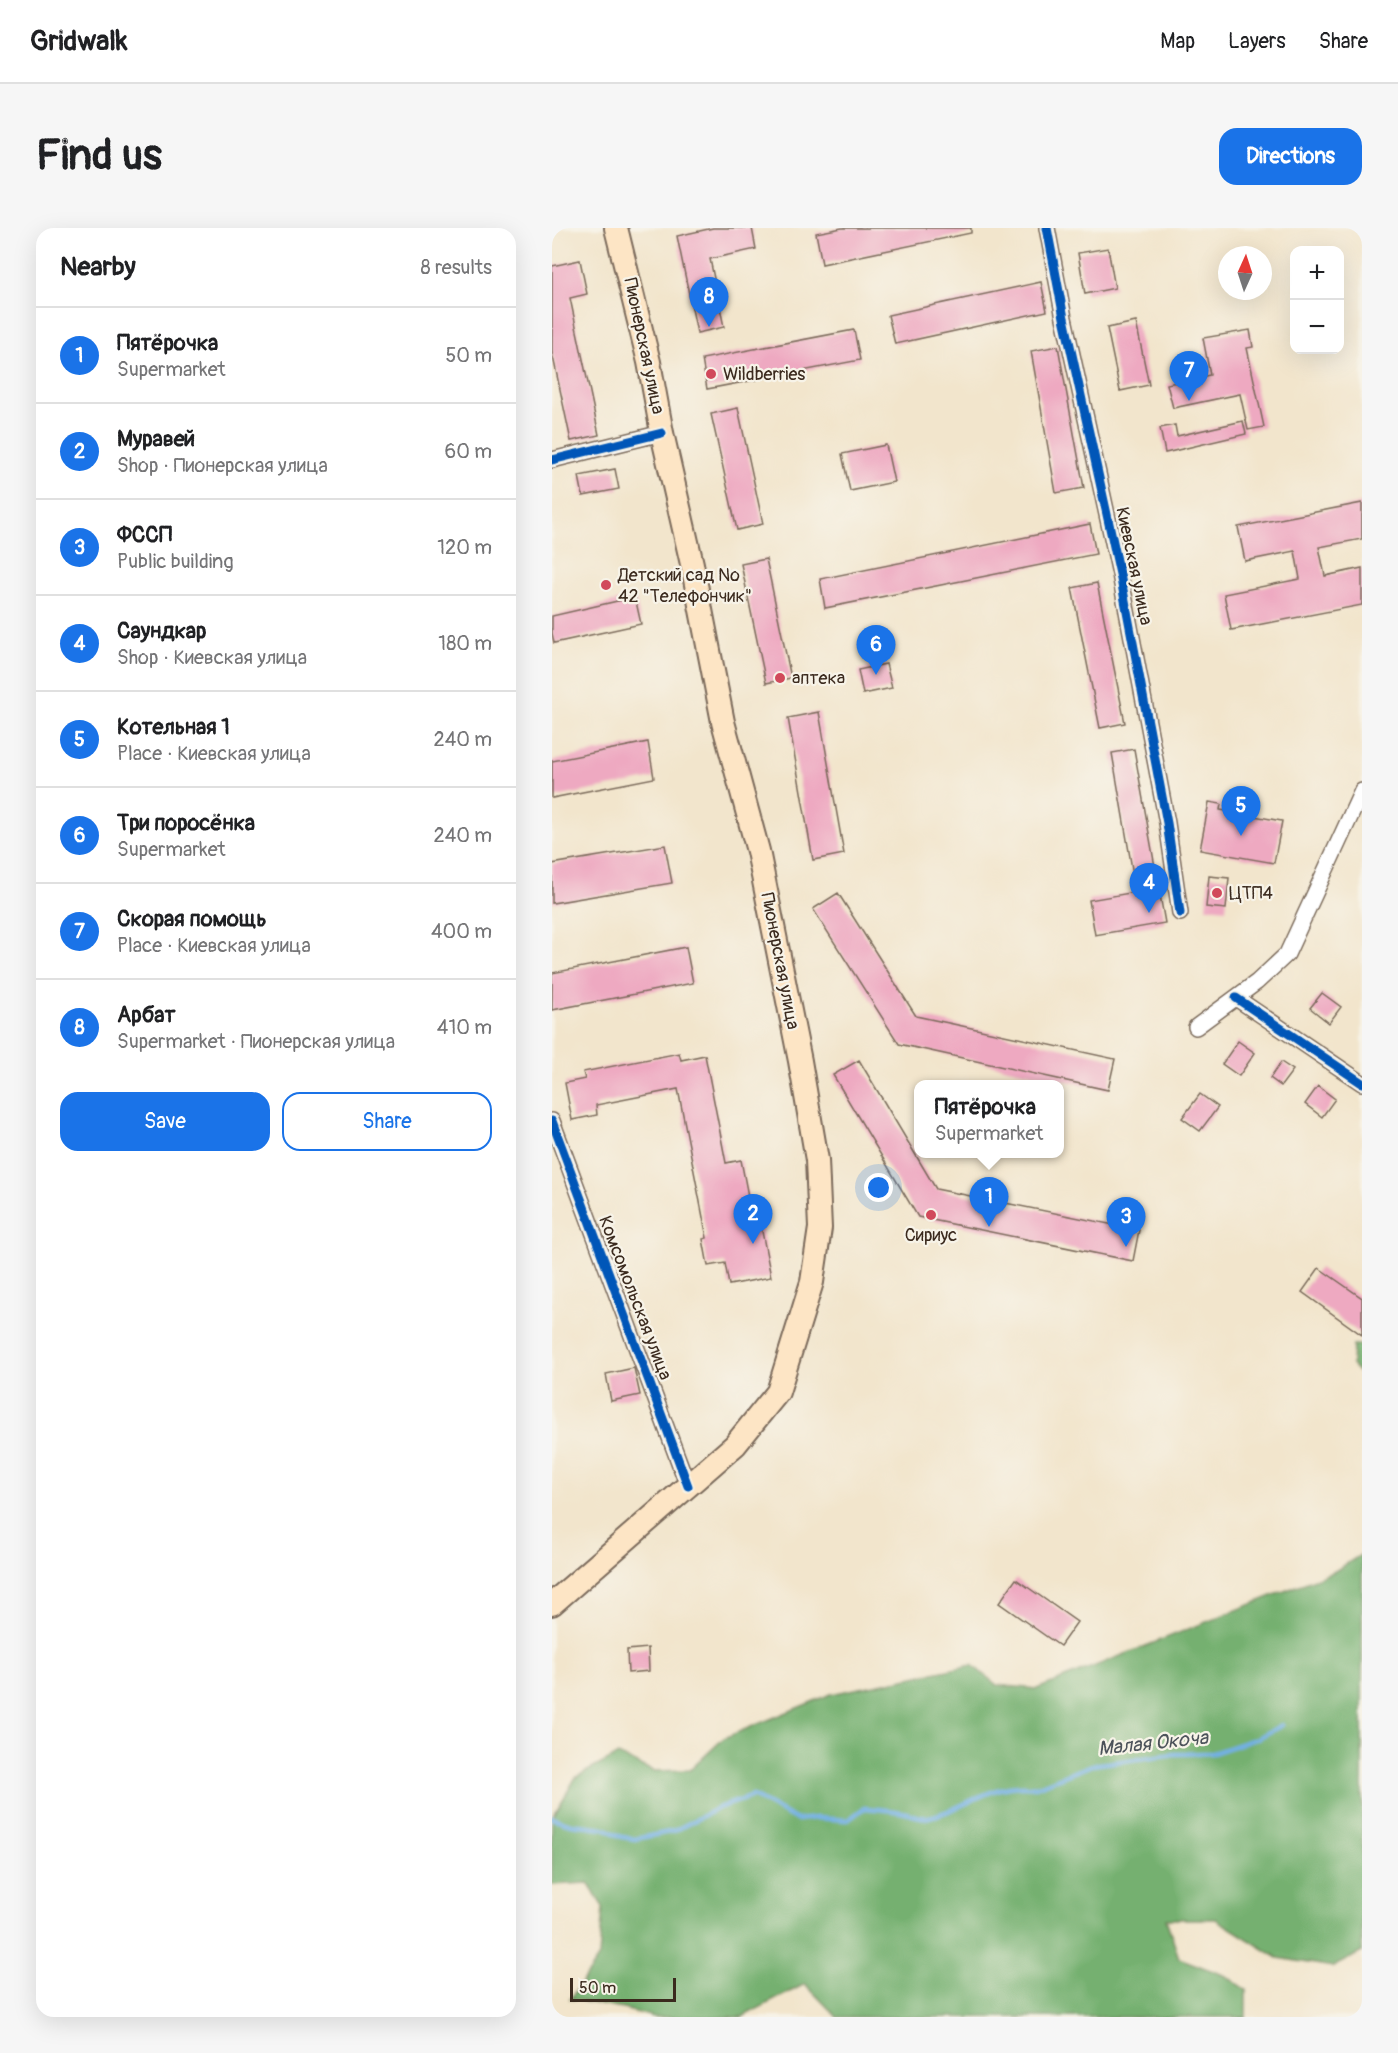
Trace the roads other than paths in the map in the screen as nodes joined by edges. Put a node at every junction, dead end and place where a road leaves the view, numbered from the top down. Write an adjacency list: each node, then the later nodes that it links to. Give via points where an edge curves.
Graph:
1 (616, 228): 3 (main road, Пионерская улица, via 650,362)
2 (1047, 228): 6 (street, Киевская улица, via 1120,574 1167,823)
3 (662, 433): 4 (street); 11 (main road, Пионерская улица, via 723,722 758,851 800,1061 817,1160 820,1228 812,1282 778,1392 735,1445)
4 (552, 460)
5 (1362, 791): 7 (street, via 1287,954)
6 (1179, 913)
7 (1236, 998): 8 (street); 9 (street)
8 (1196, 1027)
9 (1362, 1083)
10 (552, 1121): 11 (street, Комсомольская улица)
11 (688, 1486): 12 (main road, Пионерская улица)
12 (552, 1604)

